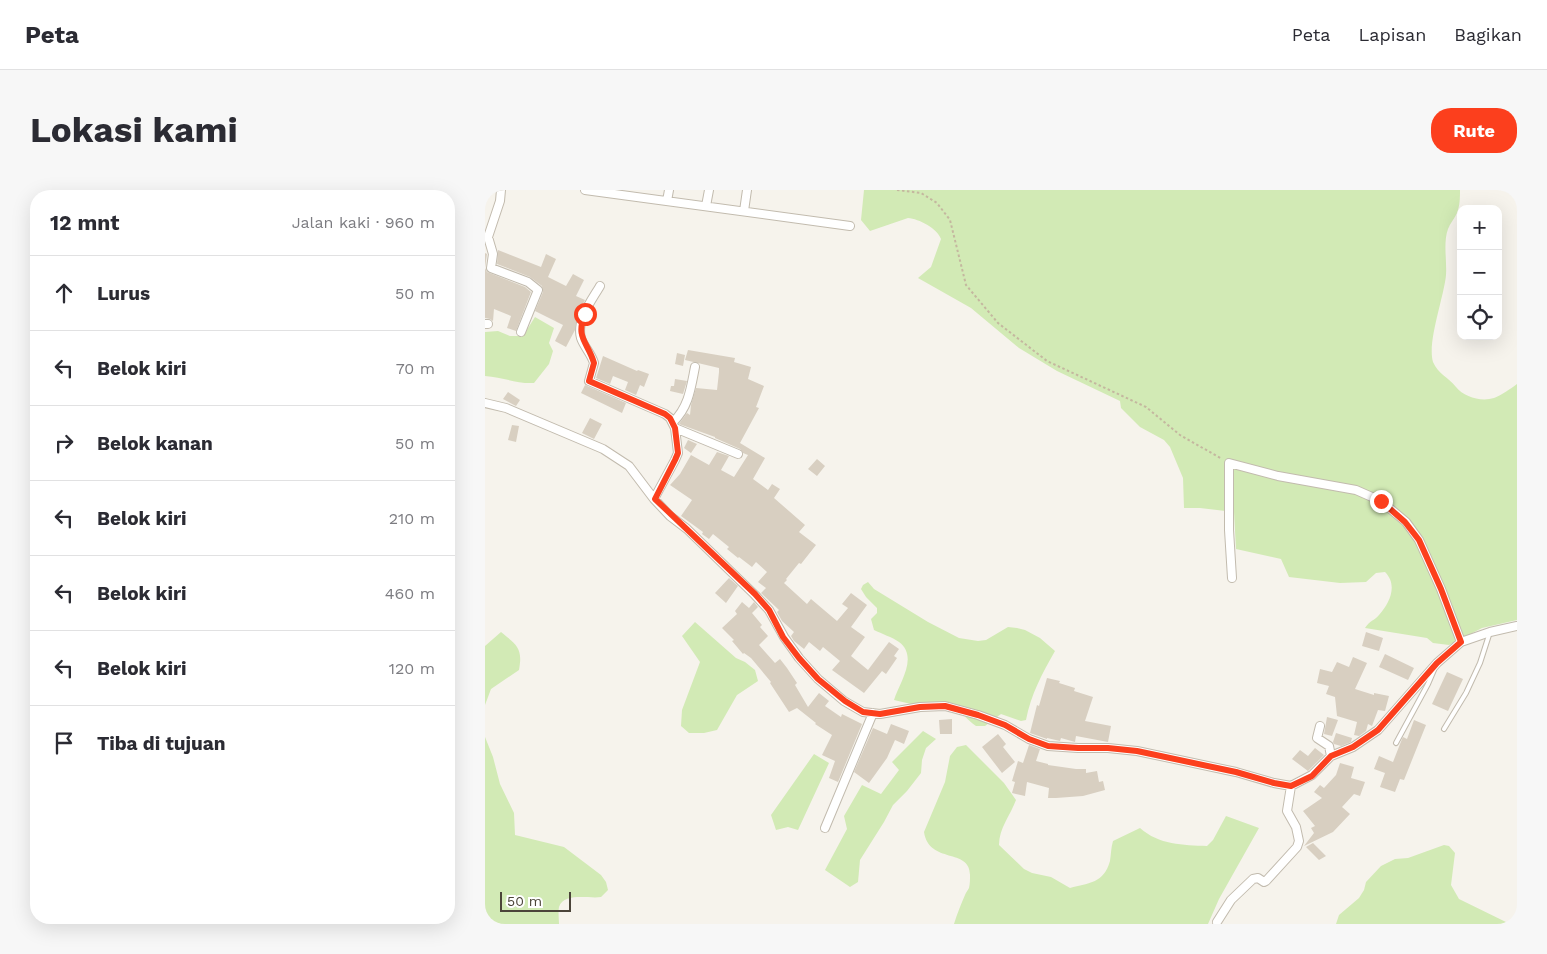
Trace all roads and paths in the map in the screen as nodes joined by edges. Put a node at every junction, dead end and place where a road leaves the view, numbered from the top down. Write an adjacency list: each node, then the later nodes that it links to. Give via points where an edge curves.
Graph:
1 (501, 190): 11 (street)
2 (585, 190): 7 (street)
3 (669, 190): 7 (street)
4 (709, 190): 8 (street)
5 (747, 190): 9 (street)
6 (897, 190): 19 (path, via 921,193 937,203 950,220 966,285 998,323 1047,361 1146,407 1180,435)
7 (667, 201): 8 (street)
8 (706, 206): 9 (street)
9 (743, 212): 12 (street)
10 (485, 214): 11 (street)
11 (494, 215): 14 (street, via 488,237 493,254 491,268 528,282 538,290)
12 (850, 226)
13 (600, 286): 17 (street, via 580,330 594,363 589,381 665,414)
14 (521, 332)
15 (695, 367): 17 (street, via 687,402)
16 (485, 403): 20 (street, via 505,408 618,457)
17 (674, 425): 18 (street); 20 (street, via 678,453)
18 (738, 454)
19 (1229, 463): 21 (street); 24 (street, via 1278,476 1356,490 1381,501 1405,522 1419,540)
20 (655, 499): 26 (street, via 755,594 769,610 783,637 818,679 845,701 863,712)
21 (1232, 578)
22 (1517, 626): 23 (street)
23 (1490, 632): 24 (street); 28 (lane, via 1468,688)
24 (1461, 642): 25 (street)
25 (1437, 663): 29 (lane); 30 (street, via 1378,730 1353,747)
26 (873, 713): 31 (street, via 945,706 1005,725 1048,746 1137,751); 32 (street)
27 (1320, 726): 30 (street, via 1317,738 1329,746)
28 (1444, 729)
29 (1396, 743)
30 (1331, 756): 31 (street, via 1312,776)
31 (1291, 786): 33 (street, via 1287,811 1296,827 1297,847 1267,881 1253,879 1231,900)
32 (825, 828)
33 (1217, 922)

